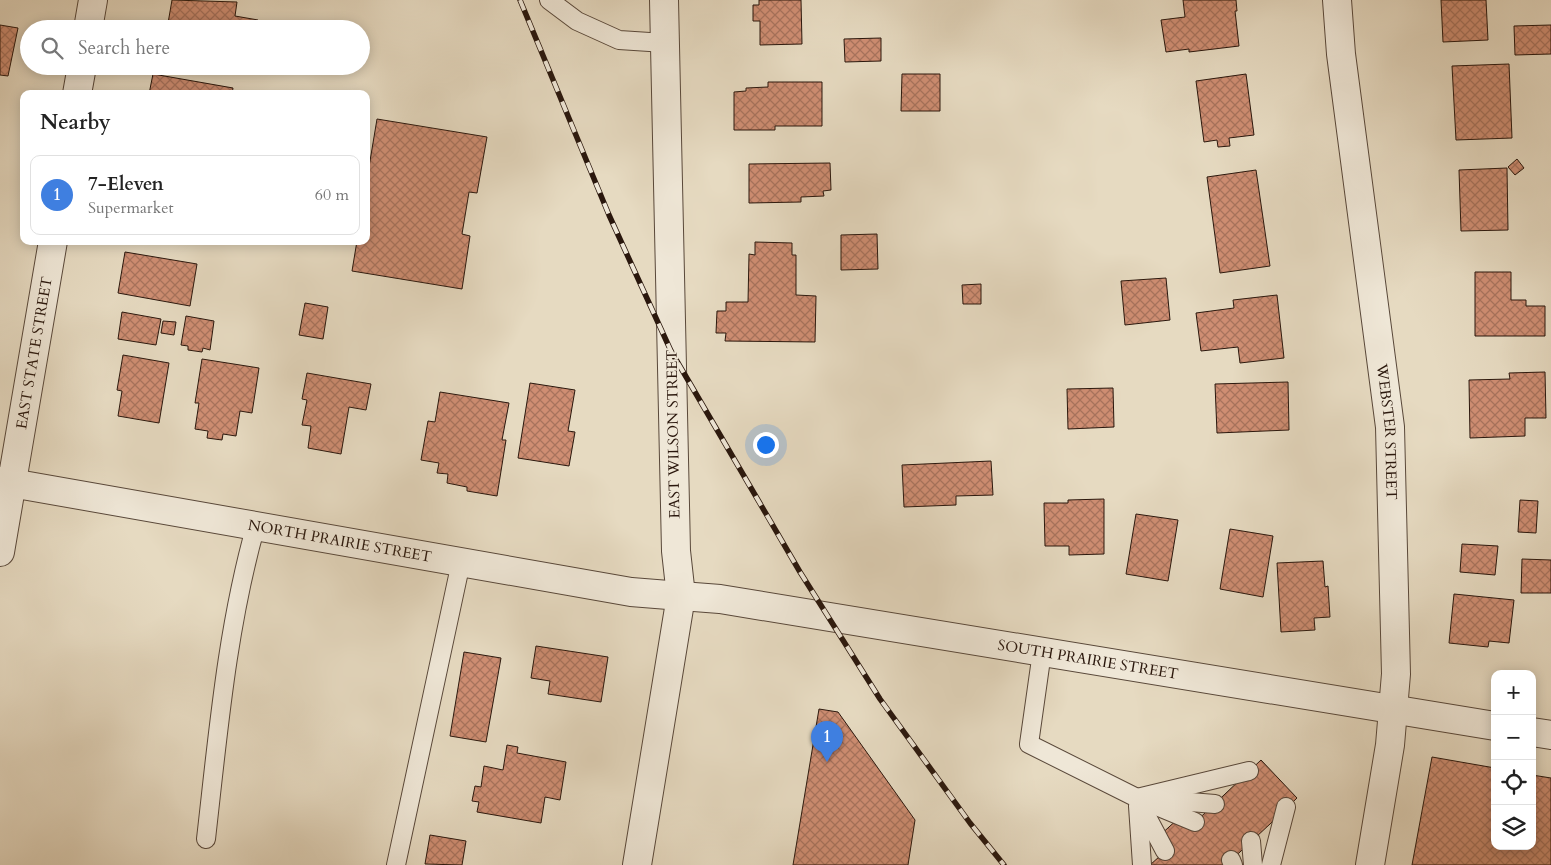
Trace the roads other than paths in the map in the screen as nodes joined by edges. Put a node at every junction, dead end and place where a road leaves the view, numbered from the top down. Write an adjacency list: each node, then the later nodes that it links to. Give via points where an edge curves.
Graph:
1 (93, 0): 5 (street)
2 (549, 0): 6 (lane, via 577,21 619,40)
3 (664, 0): 6 (street, EAST WILSON STREET)
4 (1337, 0): 16 (street, WEBSTER STREET, via 1341,54 1390,427 1396,674)
5 (90, 20)
6 (665, 43): 14 (street, EAST WILSON STREET, via 676,551)
7 (81, 75): 8 (street)
8 (79, 90)
9 (52, 245): 10 (street, EAST STATE STREET)
10 (6, 482): 11 (street, NORTH PRAIRIE STREET); 12 (street, EAST STATE STREET)
11 (256, 525): 13 (street, NORTH PRAIRIE STREET); 27 (lane, via 242,575)
12 (0, 552)
13 (461, 562): 14 (street, NORTH PRAIRIE STREET, via 631,592); 30 (lane)
14 (681, 596): 15 (street, SOUTH PRAIRIE STREET, via 720,599); 31 (street, EAST WILSON STREET)
15 (1042, 652): 16 (street, SOUTH PRAIRIE STREET); 22 (lane, via 1029,744)
16 (1393, 710): 17 (street, SOUTH PRAIRIE STREET); 36 (street, WEBSTER STREET)
17 (1491, 725)
18 (1536, 733): 19 (street)
19 (1551, 735)
20 (1249, 771): 22 (lane)
21 (1234, 785): 22 (lane)
22 (1137, 798): 23 (lane); 25 (lane); 29 (lane); 32 (lane)
23 (1215, 804)
24 (1286, 807): 35 (lane)
25 (1196, 822)
26 (1270, 824): 34 (lane)
27 (206, 838)
28 (1251, 841): 33 (lane)
29 (1165, 851)
30 (396, 865)
31 (637, 865)
32 (1142, 865)
33 (1254, 865)
34 (1264, 865)
35 (1271, 865)
36 (1370, 865)

